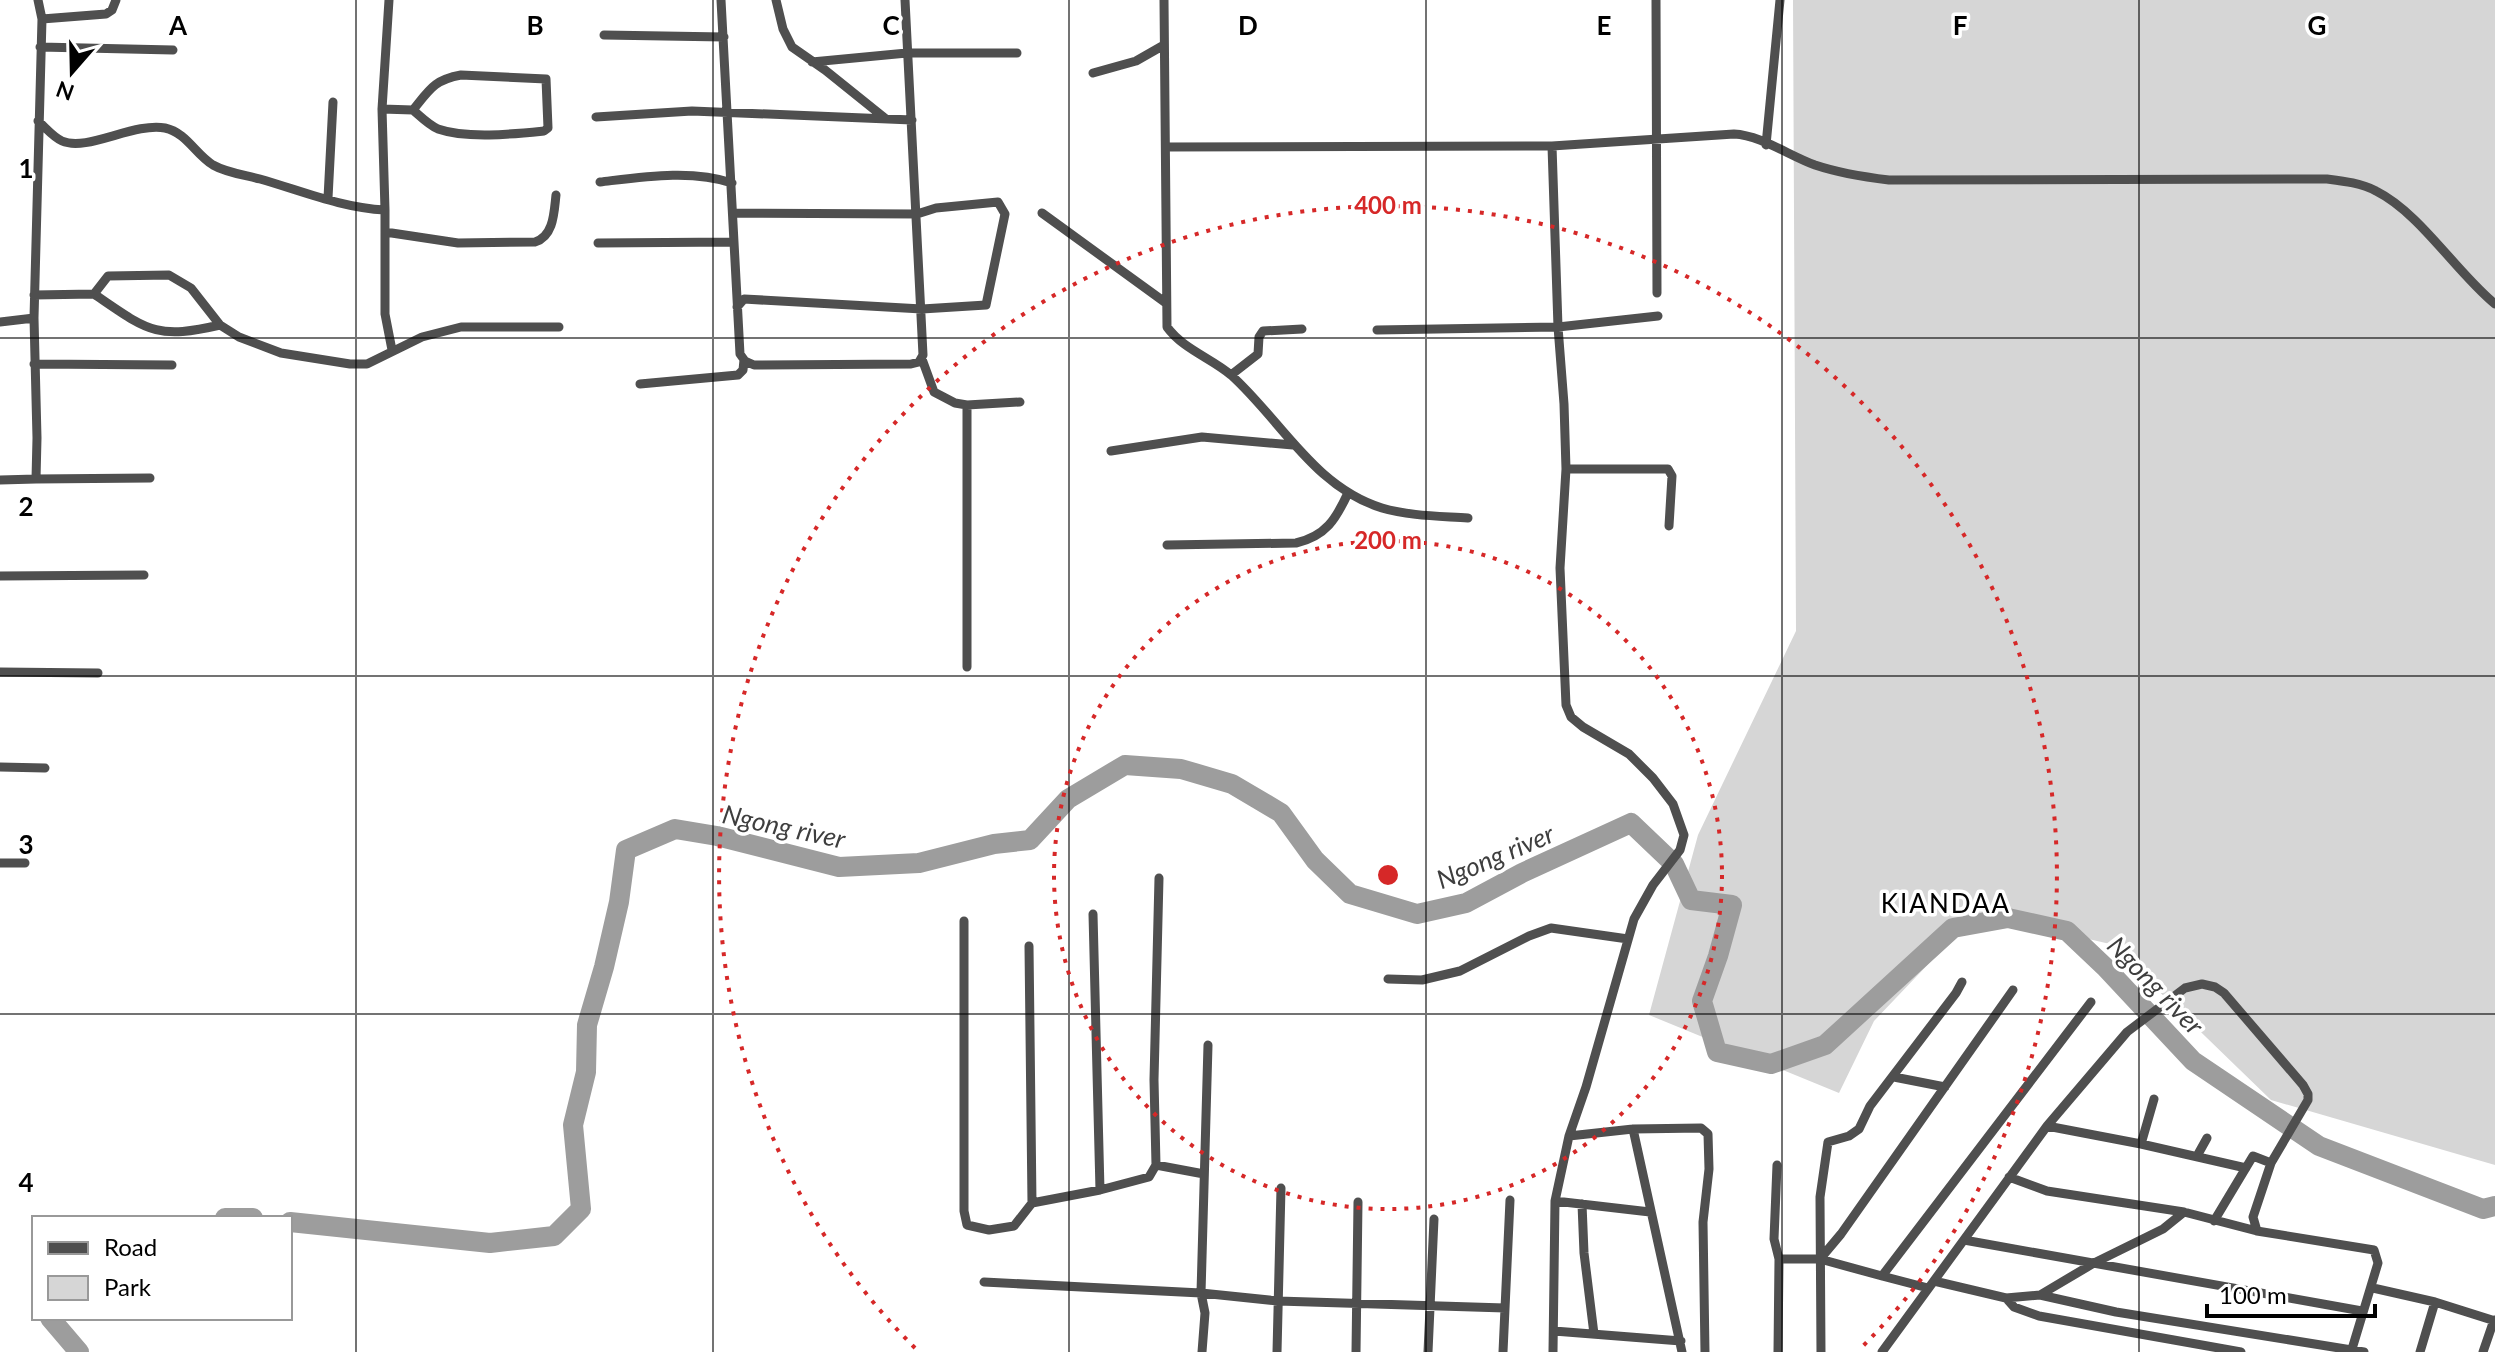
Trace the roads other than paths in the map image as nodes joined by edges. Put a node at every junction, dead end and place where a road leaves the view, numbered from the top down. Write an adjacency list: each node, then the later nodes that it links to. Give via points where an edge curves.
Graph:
1 (38, 0): 10 (street)
2 (116, 0): 10 (street, via 106,14)
3 (389, 0): 21 (street)
4 (721, 0): 12 (street)
5 (776, 0): 18 (street, via 792,47)
6 (905, 0): 16 (street)
7 (1164, 0): 13 (street)
8 (1656, 0): 28 (street)
9 (1780, 0): 29 (street)
10 (42, 19): 14 (street)
11 (604, 35): 12 (street)
12 (724, 37): 23 (street)
13 (1164, 45): 19 (street, via 1136,61); 31 (street)
14 (40, 47): 15 (street); 27 (street)
15 (173, 50)
16 (907, 53): 17 (street); 18 (street); 26 (street)
17 (1017, 53)
18 (812, 62): 25 (street)
19 (1093, 73)
20 (333, 102): 35 (street)
21 (382, 109): 22 (street); 36 (street)
22 (413, 110): 22 (street, via 452,133 512,134 544,131 550,124 543,78 442,78)
23 (727, 114): 24 (street); 25 (street); 33 (street)
24 (596, 117)
25 (886, 120): 26 (street)
26 (912, 120): 39 (street)
27 (38, 121): 35 (street, via 66,143 168,129 213,166); 45 (street)
28 (1655, 139): 29 (street, via 1745,134); 30 (street); 43 (street)
29 (1766, 145): 47 (street, via 1835,171 1889,180 2352,183 2392,201)
30 (1552, 146): 31 (street); 55 (street)
31 (1166, 147): 46 (street)
32 (600, 182): 33 (street, via 716,177)
33 (732, 183): 37 (street)
34 (556, 195): 40 (street, via 548,232 535,242 458,243)
35 (328, 198): 36 (street)
36 (385, 210): 40 (street)
37 (734, 213): 39 (street); 41 (street)
38 (1042, 213): 46 (street)
39 (917, 214): 49 (street); 49 (street, via 998,202 1005,214 986,305)
40 (385, 232): 58 (street, via 385,314)
41 (733, 242): 42 (street); 48 (street)
42 (598, 243)
43 (1657, 293)
44 (94, 294): 45 (street); 53 (street, via 148,328 170,333); 53 (street, via 108,276 169,275 191,288)
45 (34, 295): 51 (street)
46 (1166, 303): 63 (street, via 1171,333)
47 (2495, 304)
48 (737, 307): 49 (street, via 744,299); 60 (street)
49 (922, 309): 59 (street)
50 (1658, 316): 55 (street)
51 (34, 318): 52 (street); 61 (street)
52 (0, 322)
53 (220, 325): 58 (street, via 281,353 336,362 367,364)
54 (559, 327): 58 (street, via 461,327)
55 (1558, 327): 57 (street); 69 (street)
56 (1302, 329): 63 (street, via 1263,331 1258,354)
57 (1377, 330)
58 (392, 350)
59 (922, 359): 60 (street, via 904,365 814,367); 66 (street, via 934,392)
60 (744, 360): 64 (street, via 738,375)
61 (34, 364): 62 (street); 71 (street)
62 (172, 365)
63 (1231, 375): 67 (street)
64 (640, 384)
65 (1020, 402): 66 (street)
66 (967, 405): 79 (street)
67 (1293, 445): 68 (street, via 1202,437); 73 (street)
68 (1111, 451)
69 (1566, 469): 75 (street, via 1668,469); 89 (street, via 1560,568 1566,705 1571,717 1629,754 1653,778 1673,804 1684,835 1680,850 1634,919)
70 (150, 478): 71 (street)
71 (36, 479): 72 (street)
72 (0, 480)
73 (1348, 493): 74 (street, via 1383,508); 76 (street, via 1334,522 1306,541)
74 (1468, 518)
75 (1669, 526)
76 (1167, 545)
77 (144, 575): 78 (street)
78 (0, 576)
79 (967, 667)
80 (0, 672): 81 (street)
81 (98, 673)
82 (0, 767): 83 (street)
83 (45, 768)
84 (0, 863): 85 (street)
85 (25, 863)
86 (1159, 878): 106 (street)
87 (1093, 914): 112 (street)
88 (964, 921): 116 (street, via 964,1219 975,1228 1002,1229 1014,1226)
89 (1628, 939): 91 (street, via 1551,928 1460,971 1422,980); 101 (street)
90 (1029, 946): 116 (street)
91 (1388, 979)
92 (1962, 982): 96 (street)
93 (2013, 990): 97 (street)
94 (2091, 1002): 127 (street)
95 (1208, 1045): 109 (street)
96 (1894, 1077): 97 (street); 125 (street, via 1854,1134 1828,1142 1820,1197)
97 (1945, 1087): 125 (street)
98 (2154, 1099): 103 (street)
99 (2047, 1126): 103 (street); 105 (street, via 2127,1032 2185,988 2202,984 2224,993 2308,1094); 110 (street)
100 (1633, 1129): 101 (street); 118 (street); 151 (street, via 1701,1128 1708,1134)
101 (1569, 1136): 114 (street)
102 (2207, 1138): 104 (street)
103 (2141, 1144): 104 (street)
104 (2197, 1156): 108 (street)
105 (2271, 1162): 108 (street, via 2253,1156); 122 (street, via 2253,1217)
106 (1156, 1165): 109 (street); 112 (street, via 1149,1177)
107 (1777, 1165): 124 (street, via 1774,1239)
108 (2246, 1168): 121 (street)
109 (1204, 1174): 131 (street)
110 (2009, 1177): 119 (street, via 2047,1191); 123 (street)
111 (1281, 1188): 134 (street)
112 (1100, 1190): 116 (street)
113 (1510, 1200): 138 (street)
114 (1555, 1201): 117 (street); 141 (street)
115 (1358, 1202): 136 (street)
116 (1032, 1203)
117 (1582, 1204): 118 (street); 142 (street)
118 (1650, 1212): 143 (street)
119 (2184, 1212): 121 (street); 126 (street, via 2163,1229)
120 (1434, 1219): 137 (street)
121 (2214, 1221): 122 (street)
122 (2257, 1231): 130 (street, via 2374,1250 2378,1263)
123 (1964, 1240): 126 (street); 129 (street)
124 (1779, 1259): 125 (street); 152 (street)
125 (1820, 1259): 127 (street); 153 (street)
126 (2094, 1263): 132 (street); 139 (street)
127 (1882, 1276): 129 (street)
128 (984, 1282): 131 (street)
129 (1931, 1284): 133 (street); 154 (street)
130 (2373, 1288): 135 (street); 139 (street)
131 (1201, 1293): 134 (street); 145 (street)
132 (2040, 1295): 133 (street); 144 (street)
133 (2006, 1298): 155 (street, via 2025,1313)
134 (1278, 1301): 136 (street); 146 (street)
135 (2435, 1302): 140 (street); 157 (street)
136 (1357, 1305): 137 (street); 147 (street)
137 (1429, 1306): 138 (street); 148 (street)
138 (1505, 1308): 149 (street)
139 (2362, 1311): 144 (street)
140 (2494, 1321): 158 (street)
141 (1554, 1331): 142 (street); 150 (street)
142 (1594, 1334): 143 (street)
143 (1682, 1347)
144 (2352, 1349): 156 (street)
145 (1202, 1352)
146 (1277, 1352)
147 (1356, 1352)
148 (1428, 1352)
149 (1503, 1352)
150 (1553, 1352)
151 (1705, 1352)
152 (1778, 1352)
153 (1821, 1352)
154 (1882, 1352)
155 (2239, 1352)
156 (2364, 1352)
157 (2420, 1352)
158 (2483, 1352)

